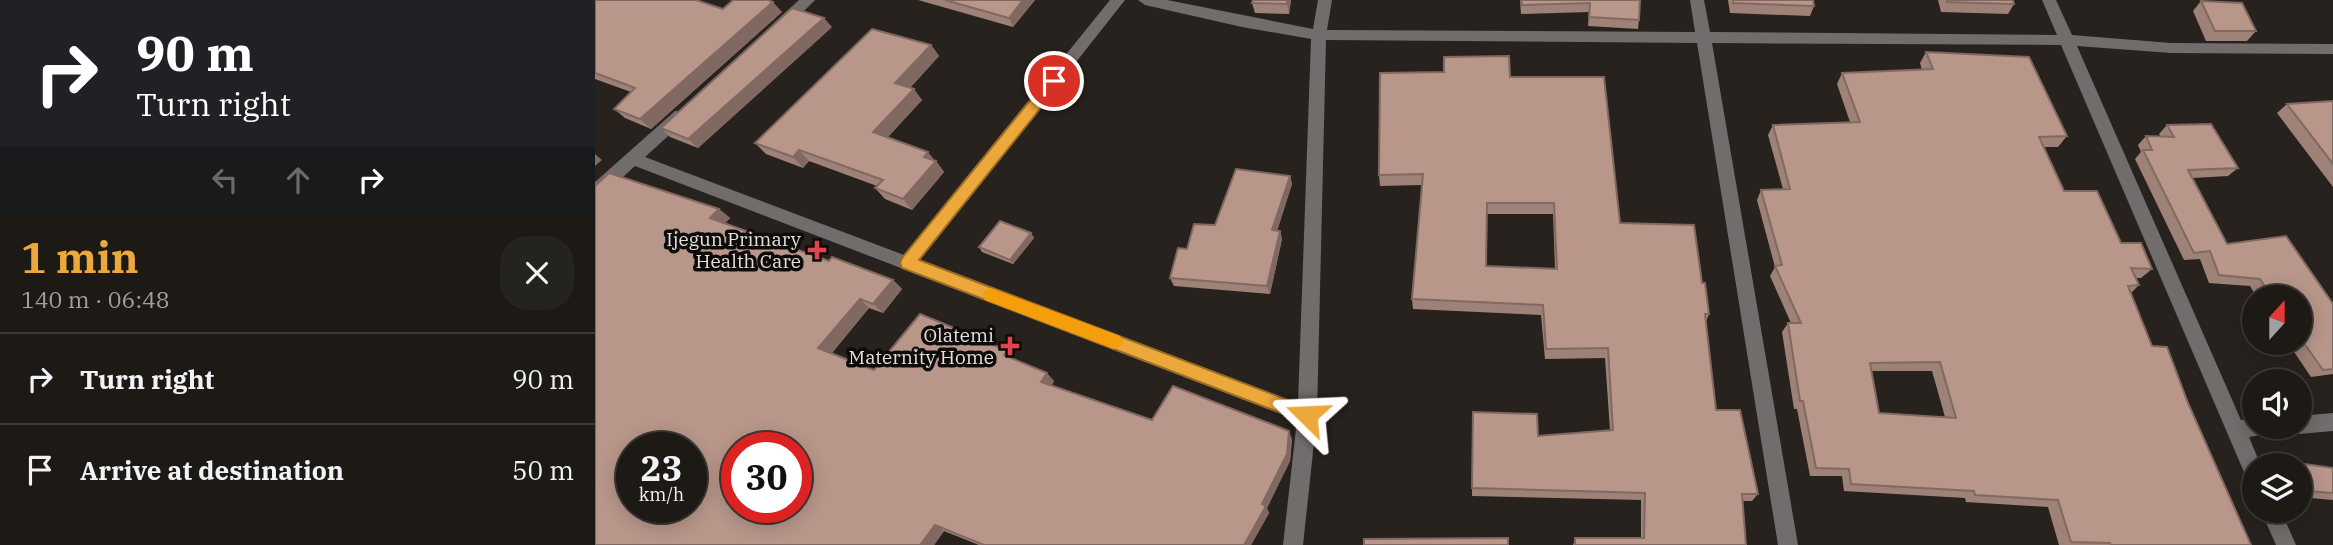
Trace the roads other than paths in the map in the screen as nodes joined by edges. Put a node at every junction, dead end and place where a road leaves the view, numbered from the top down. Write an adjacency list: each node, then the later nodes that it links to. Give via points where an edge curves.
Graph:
1 (808, 0): 8 (street)
2 (1118, 0): 15 (street)
3 (1145, 0): 7 (street)
4 (1325, 0): 7 (street)
5 (1697, 0): 9 (street)
6 (2049, 0): 10 (street)
7 (1319, 35): 9 (street); 16 (street)
8 (767, 37)
9 (1703, 39): 10 (street); 24 (street)
10 (2066, 40): 11 (street, via 2171,48); 19 (street)
11 (2333, 49)
12 (695, 103): 13 (street)
13 (633, 159): 14 (street); 15 (street)
14 (595, 192)
15 (908, 263): 16 (street)
16 (1307, 415): 23 (street)
17 (2333, 422): 18 (street)
18 (2312, 424)
19 (2235, 429): 20 (street); 21 (street)
20 (2242, 429)
21 (2246, 453)
22 (2276, 523): 25 (street)
23 (1293, 545)
24 (1787, 545)
25 (2286, 545)

